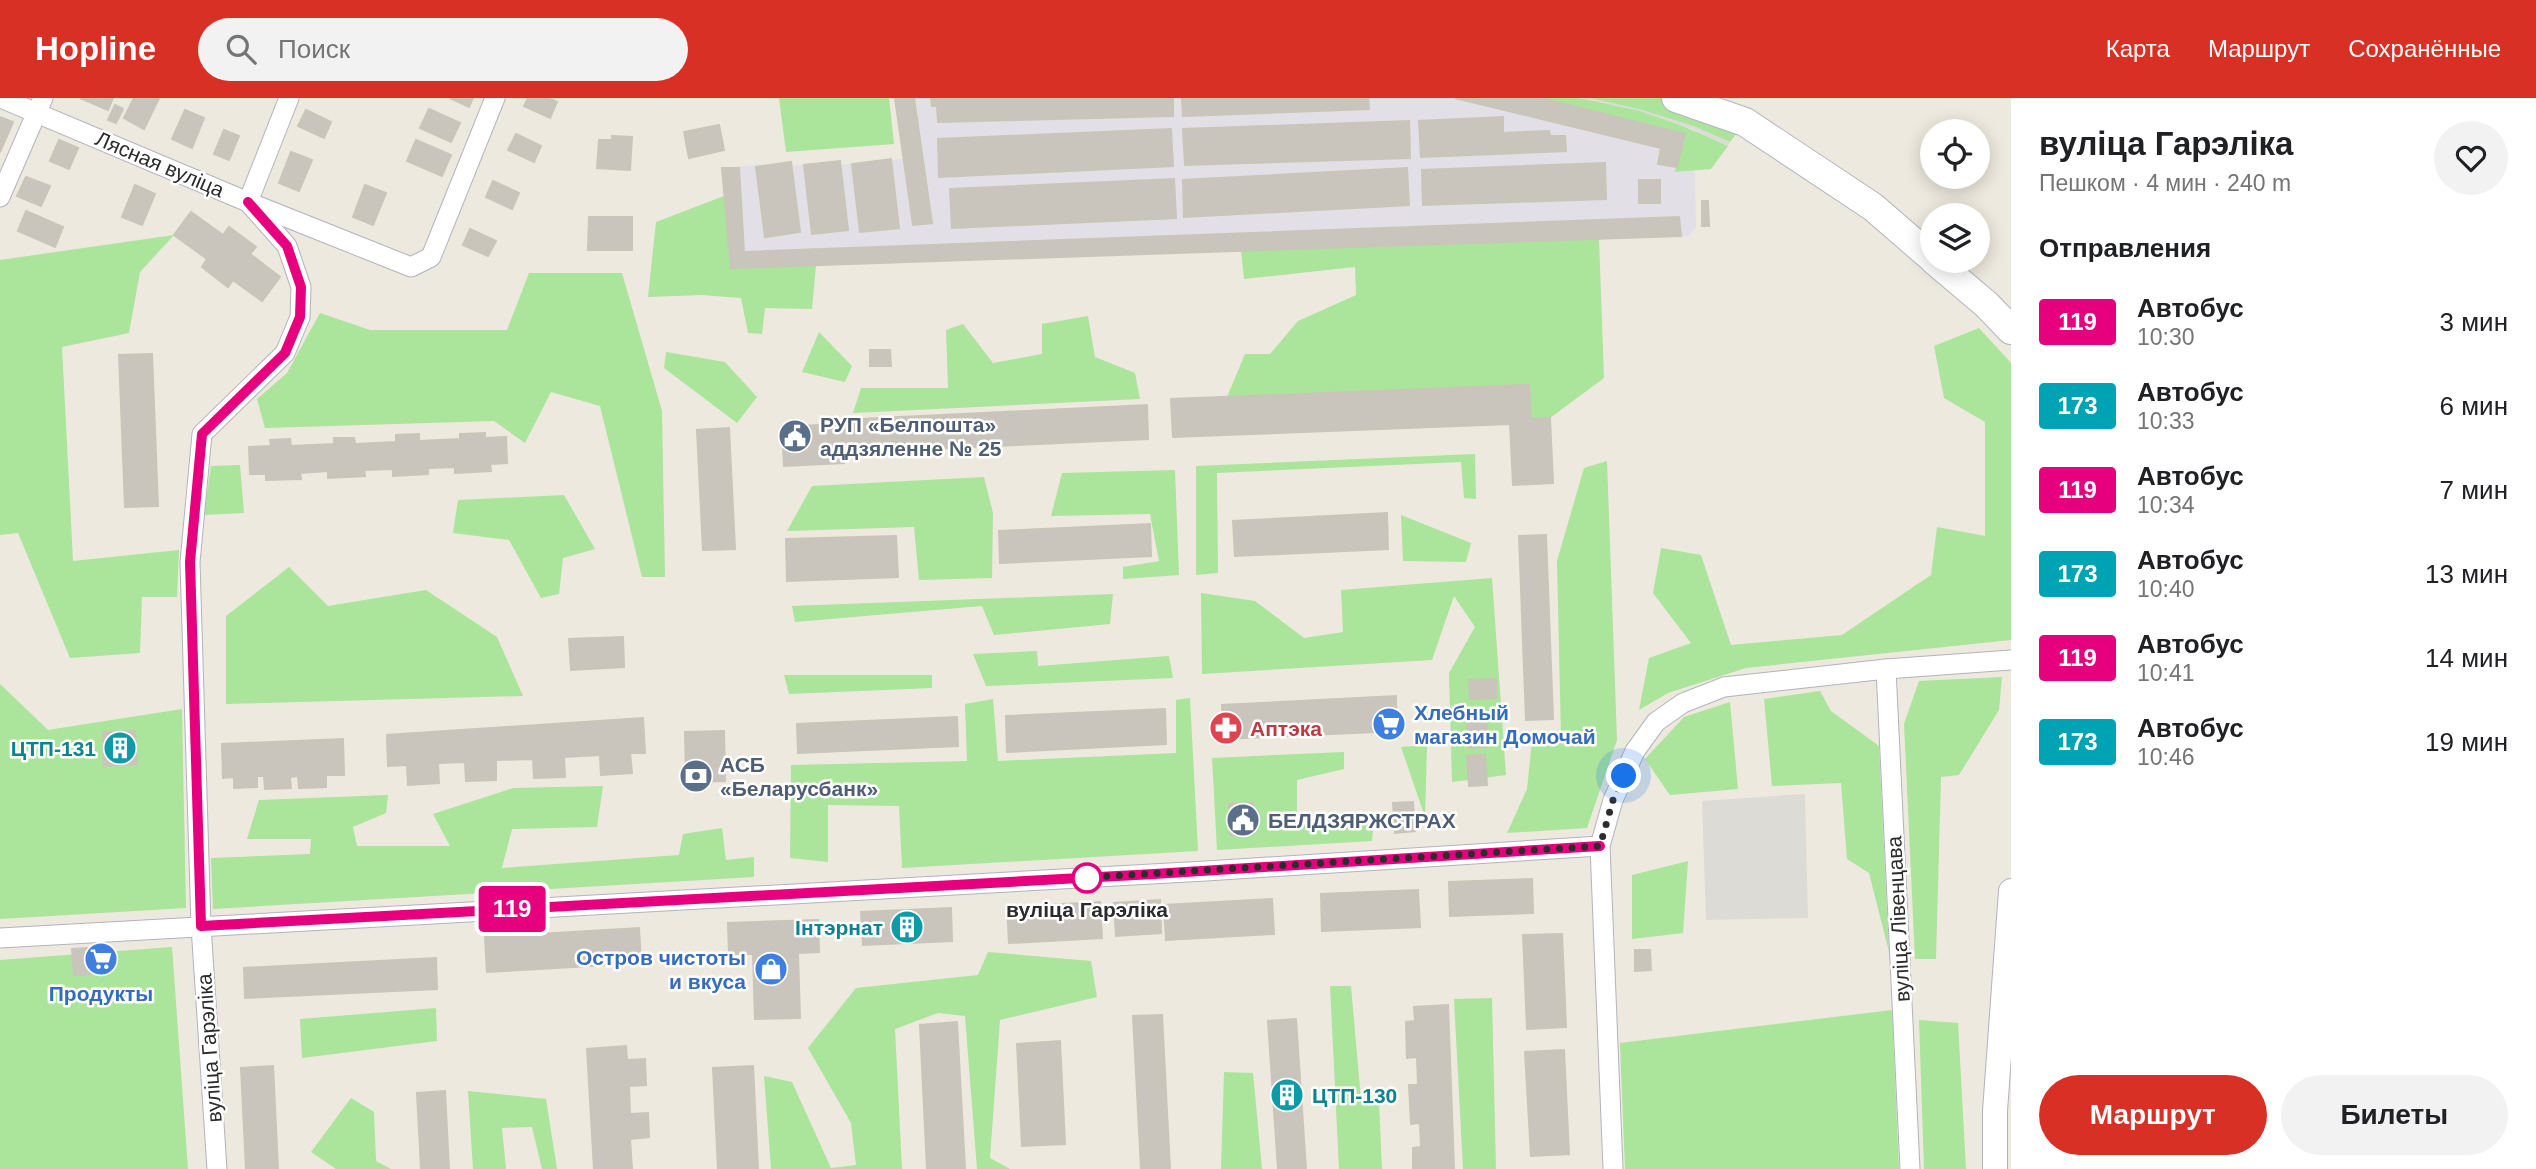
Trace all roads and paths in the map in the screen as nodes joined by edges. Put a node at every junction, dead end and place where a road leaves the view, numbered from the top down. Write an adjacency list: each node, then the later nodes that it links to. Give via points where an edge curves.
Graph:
1 (1, 98): 5 (street, Лясная вуліца)
2 (289, 98): 7 (street)
3 (495, 98): 7 (street, Лясная вуліца, via 431,257 411,267)
4 (1676, 98): 8 (main road, via 1745,122 1873,207)
5 (40, 105): 6 (street); 7 (street, Лясная вуліца)
6 (0, 197)
7 (248, 202): 15 (street, вуліца Гарэліка, via 287,246 301,287 300,317 285,353 202,434 190,562)
8 (1920, 247)
9 (1950, 273): 10 (main road)
10 (2011, 330)
11 (2011, 660): 12 (street)
12 (1886, 669): 13 (street, via 1724,687 1684,703 1657,722 1635,751 1613,800); 19 (street, вуліца Лівенцава)
13 (1600, 846): 15 (street); 18 (street)
14 (2011, 891): 20 (street)
15 (201, 926): 16 (street); 17 (street, вуліца Гарэліка)
16 (0, 939)
17 (217, 1169)
18 (1613, 1169)
19 (1910, 1169)
20 (1995, 1169)

